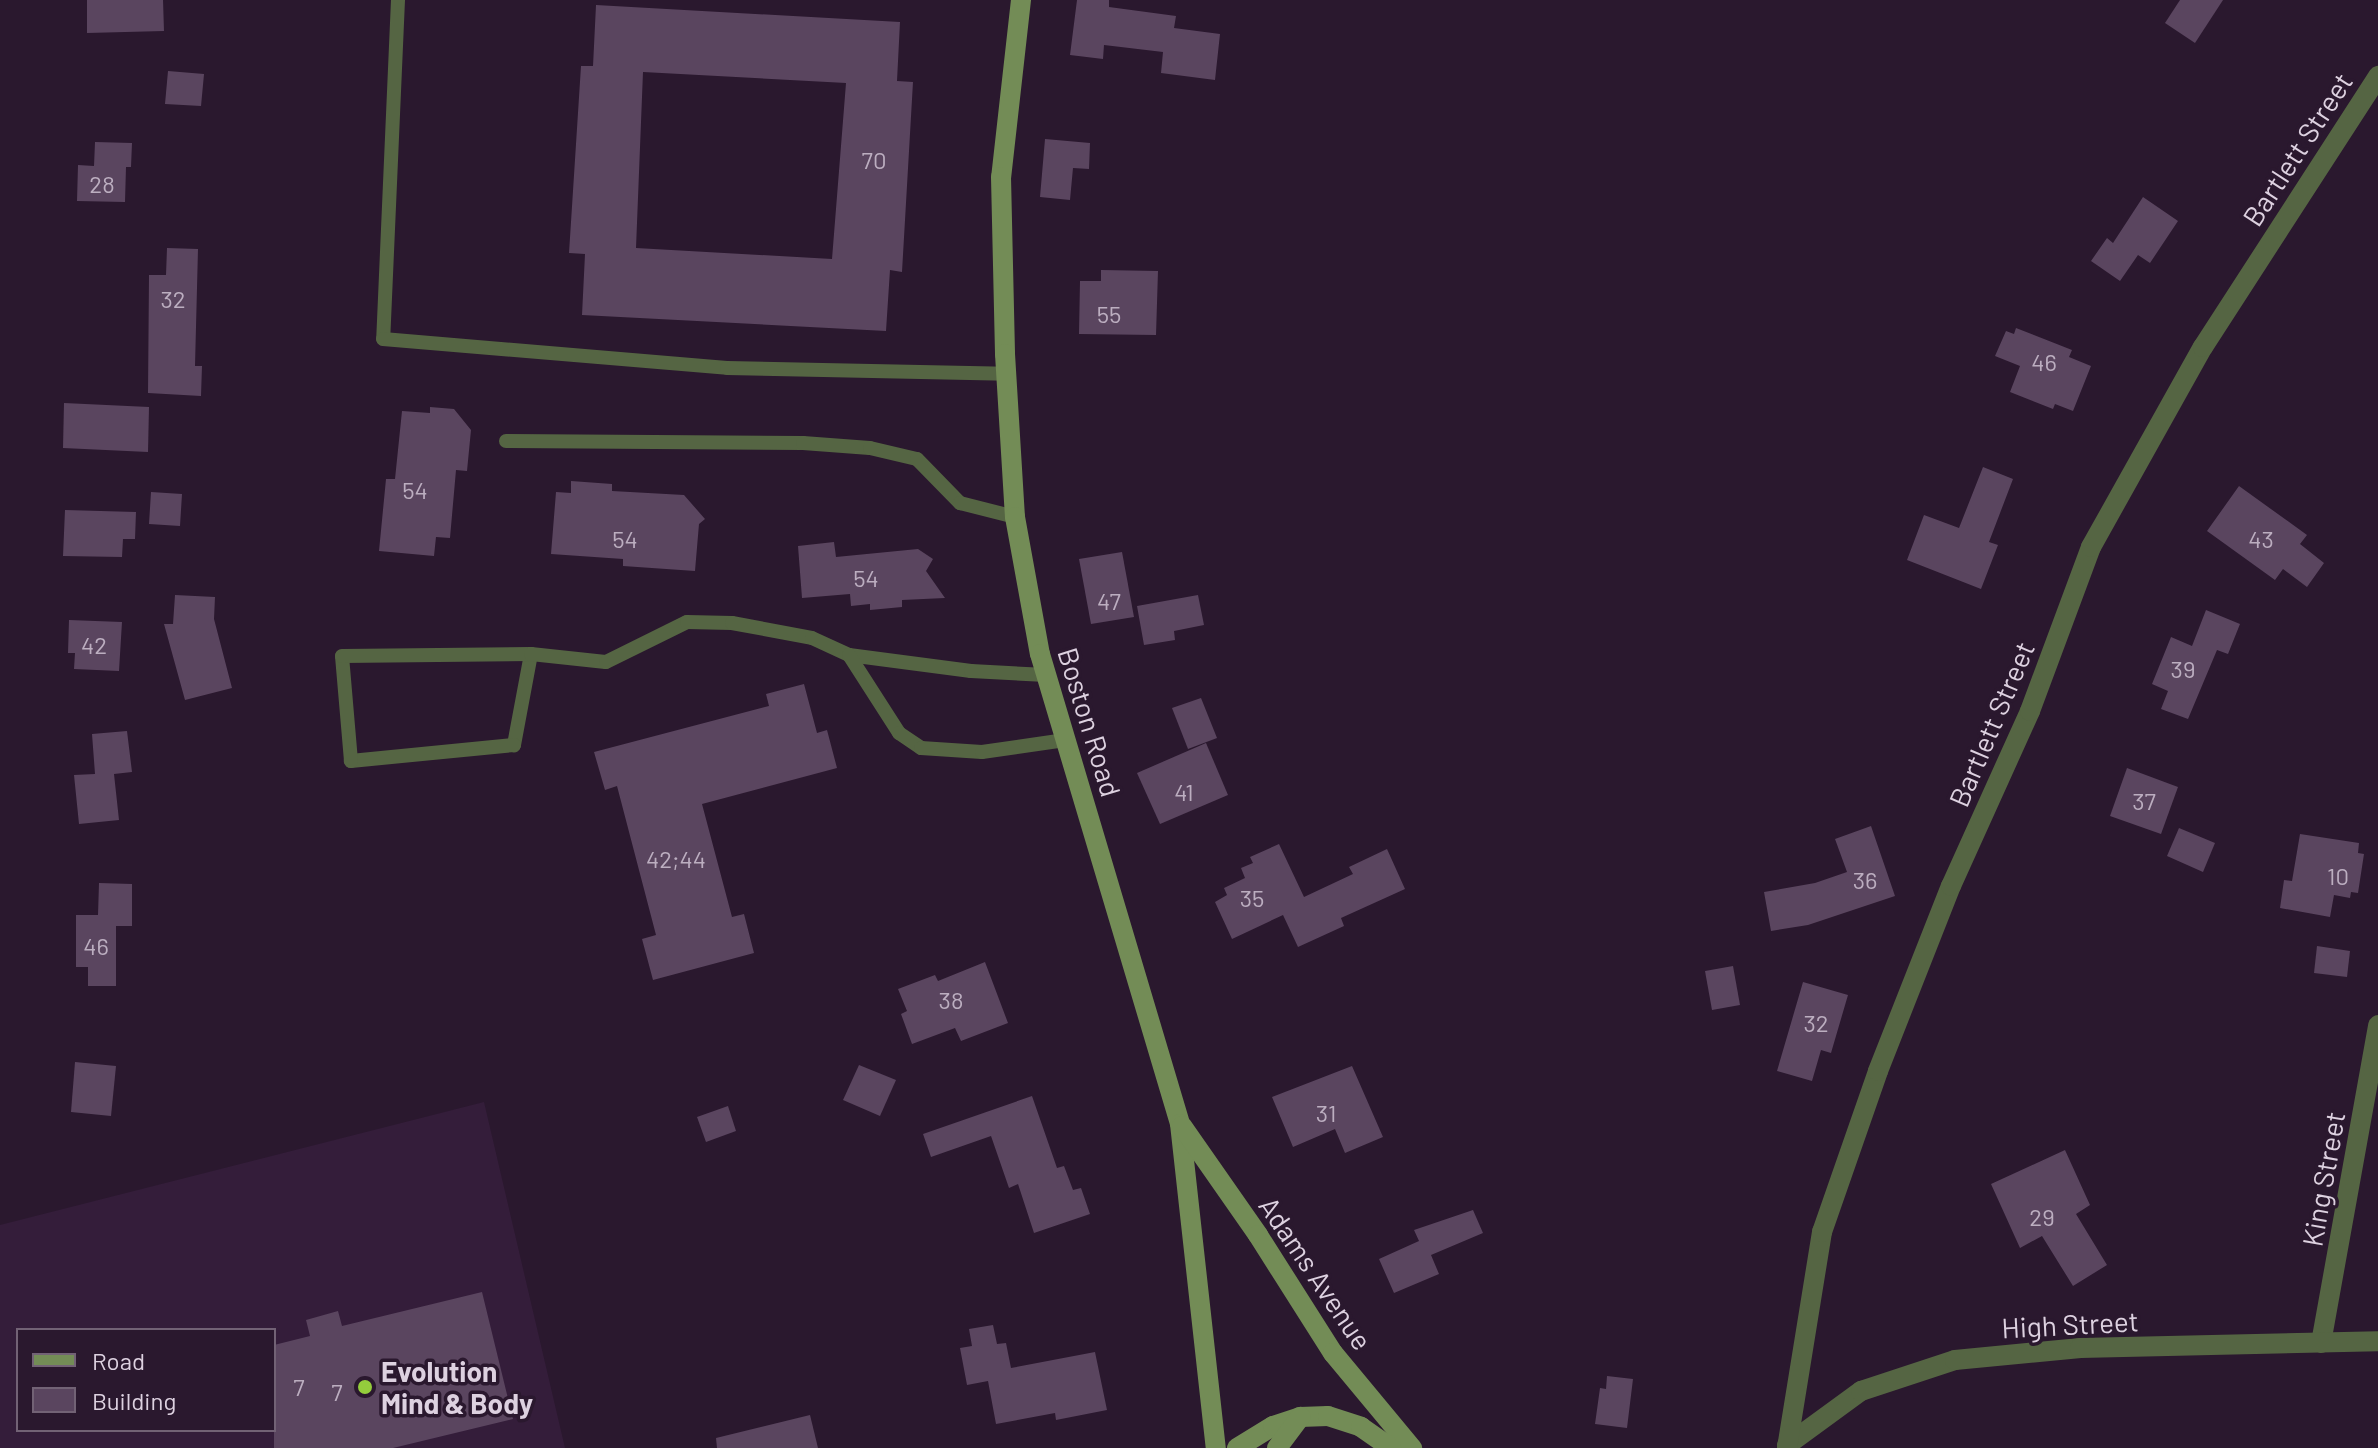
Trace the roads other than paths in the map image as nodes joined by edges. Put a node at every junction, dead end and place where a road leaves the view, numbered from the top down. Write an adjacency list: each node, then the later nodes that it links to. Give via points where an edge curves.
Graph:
1 (398, 0): 4 (lane, via 383,339 727,368)
2 (1021, 0): 4 (main road, Boston Road, via 1001,177)
3 (2378, 76): 16 (street, Bartlett Street, via 2203,347 2091,547 2030,711 1923,957 1822,1232)
4 (1006, 374): 6 (main road, Boston Road)
5 (506, 441): 6 (lane, via 870,448 917,459 960,503)
6 (1015, 517): 9 (main road, Boston Road)
7 (531, 654): 7 (lane, via 342,656 351,761 514,745); 8 (lane, via 606,662 687,622 778,628)
8 (849, 655): 9 (lane); 10 (lane, via 899,733 921,748 982,752)
9 (1046, 675): 10 (main road, Boston Road)
10 (1065, 740): 12 (main road, Boston Road)
11 (2378, 1025): 14 (street, King Street)
12 (1180, 1124): 17 (main road, Boston Road); 21 (main road, Adams Avenue, via 1333,1353)
13 (2378, 1341): 14 (street, High Street)
14 (2321, 1343): 16 (street, High Street, via 2080,1348 1955,1360 1861,1391)
15 (1300, 1417): 18 (main road); 19 (main road); 20 (main road, via 1328,1416 1361,1427)
16 (1787, 1446)
17 (1216, 1448)
18 (1237, 1448)
19 (1277, 1448)
20 (1391, 1448)
21 (1412, 1448)

